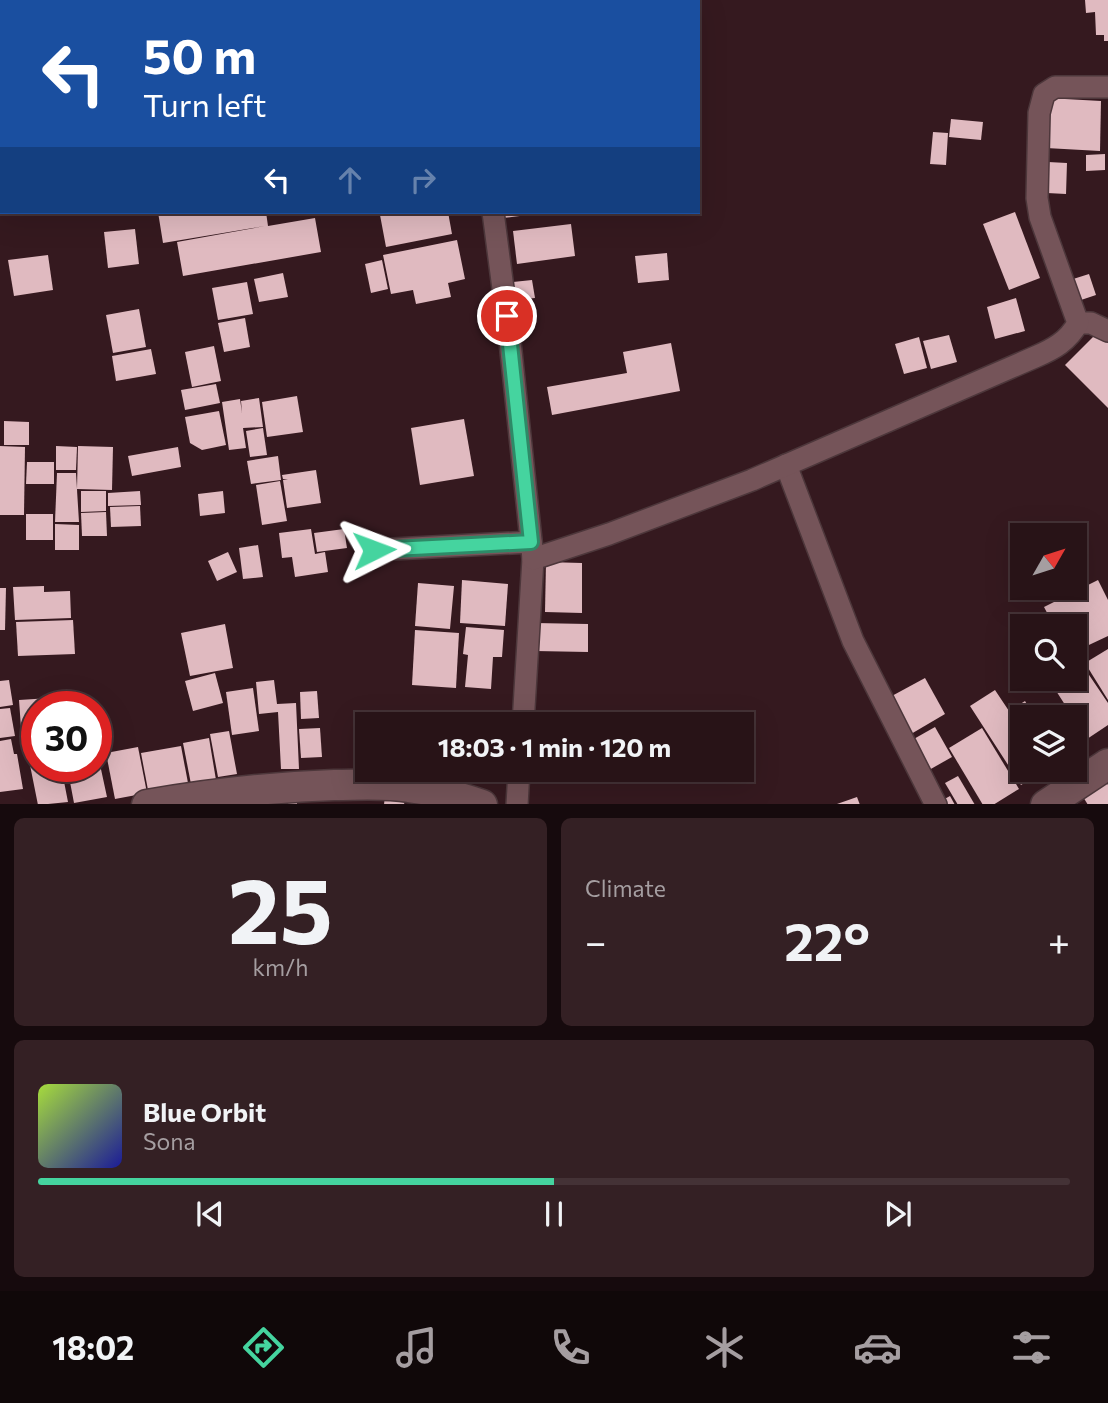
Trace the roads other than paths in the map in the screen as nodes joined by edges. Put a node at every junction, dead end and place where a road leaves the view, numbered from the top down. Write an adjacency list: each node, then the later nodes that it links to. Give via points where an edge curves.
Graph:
1 (1108, 87): 3 (street, via 1055,87 1041,98 1039,113 1040,217)
2 (493, 214): 7 (street)
3 (1078, 323): 4 (street); 5 (street, via 1055,349)
4 (1108, 331)
5 (786, 465): 7 (street, via 609,534); 14 (street, via 853,641)
6 (374, 550): 7 (street)
7 (532, 550): 8 (street)
8 (524, 712)
9 (1108, 764): 15 (street)
10 (518, 782): 13 (street)
11 (147, 804): 12 (street, via 212,793 371,784 407,786)
12 (482, 804)
13 (517, 804)
14 (936, 804)
15 (1046, 804)

